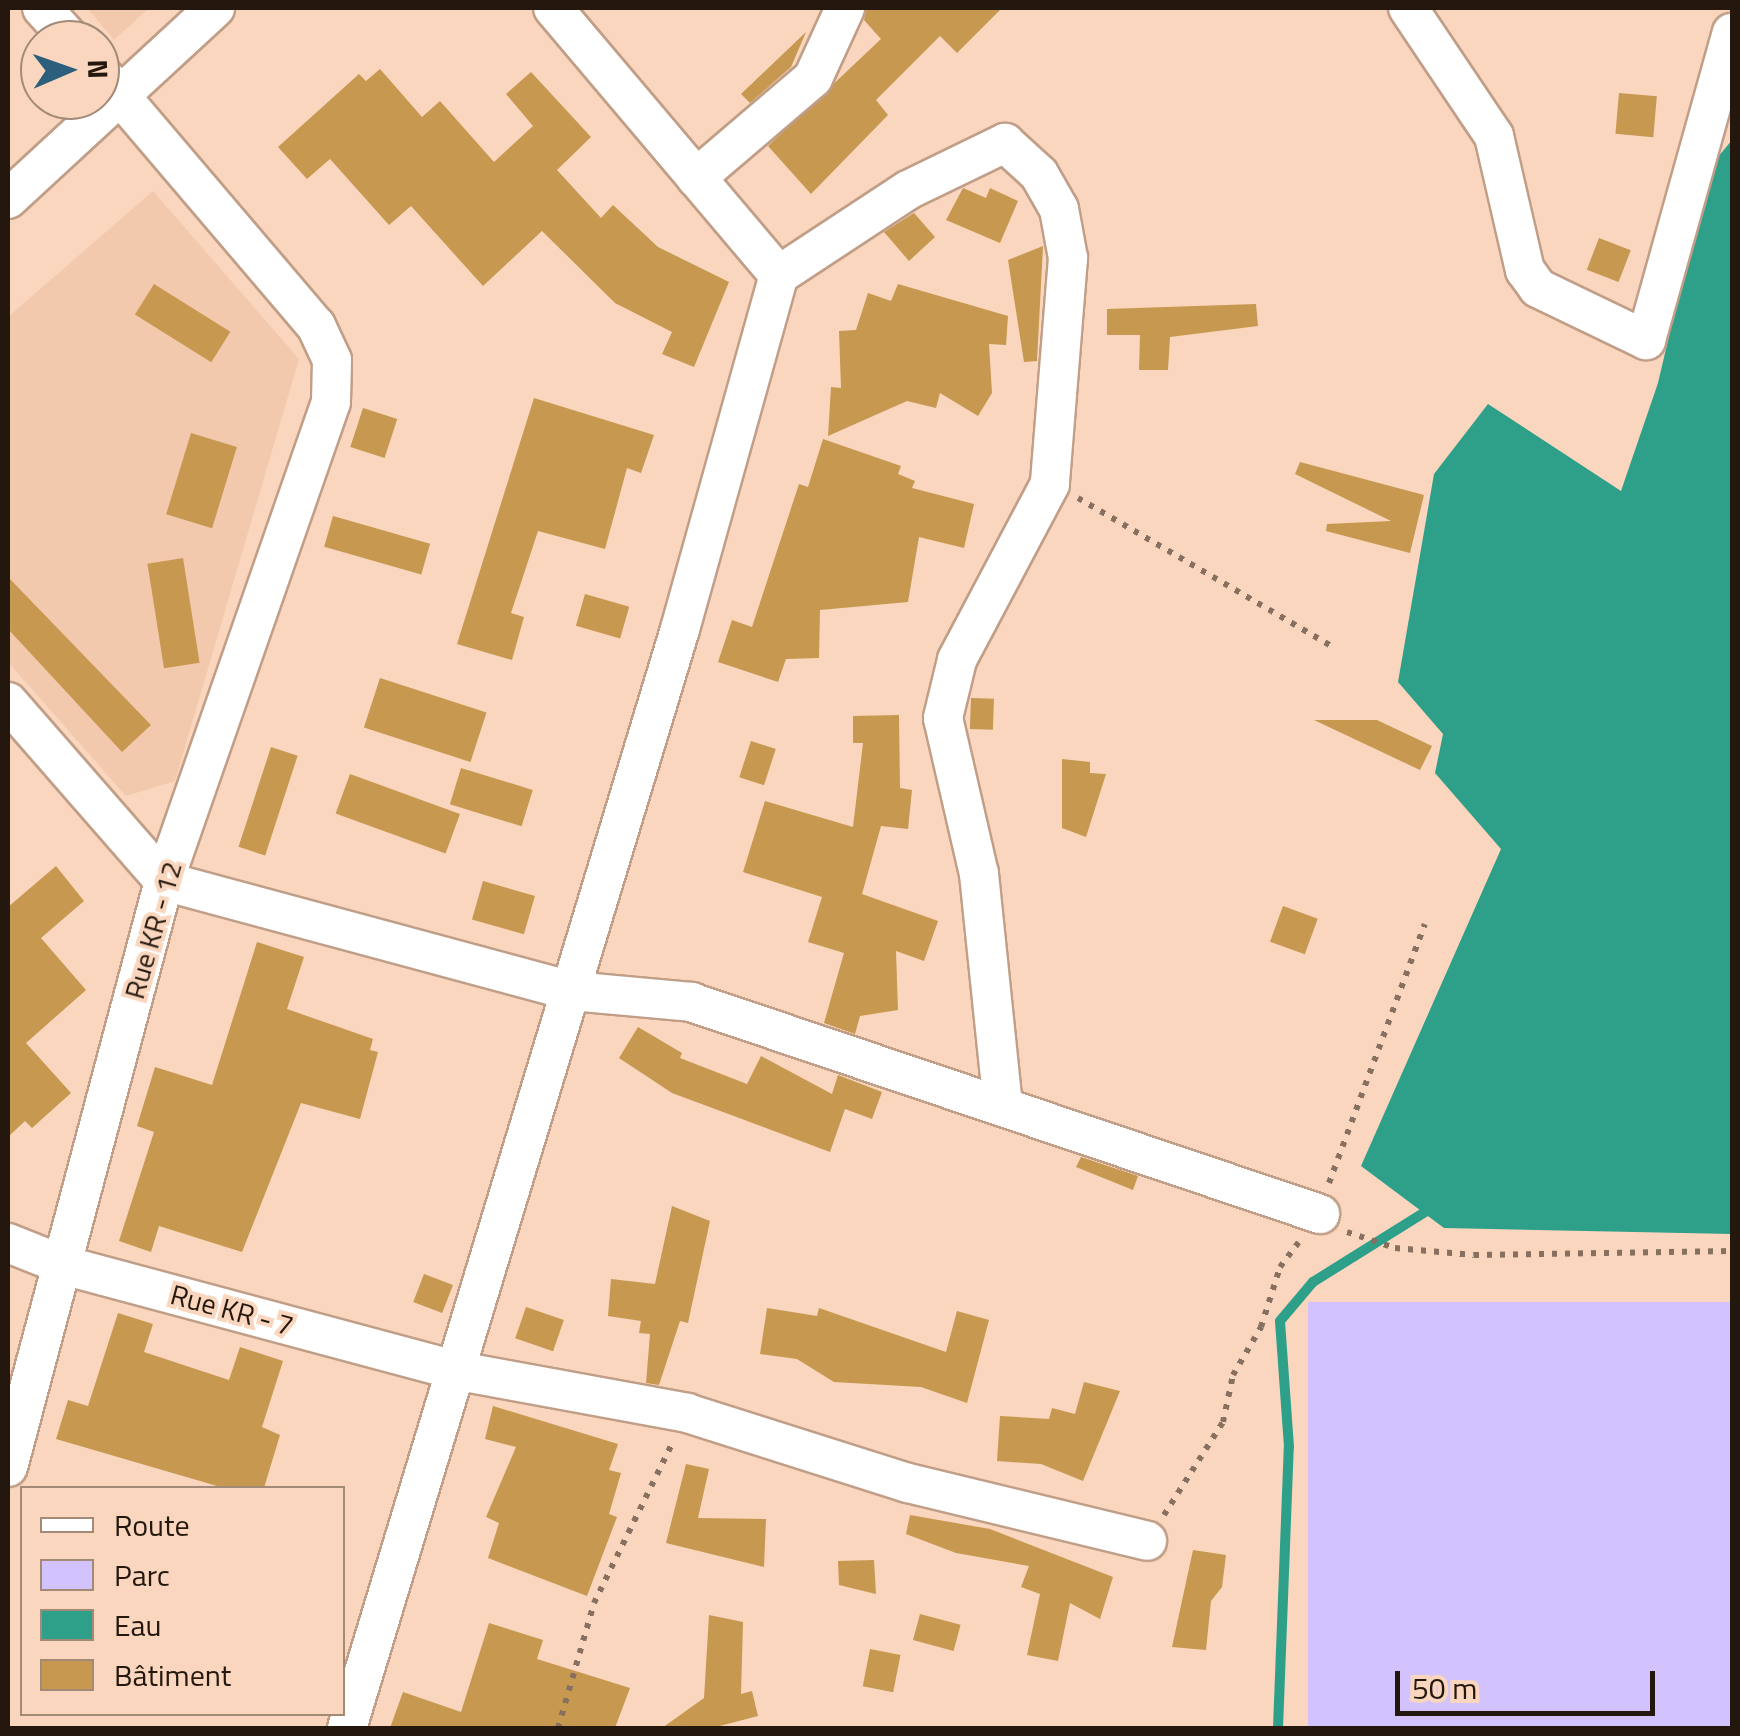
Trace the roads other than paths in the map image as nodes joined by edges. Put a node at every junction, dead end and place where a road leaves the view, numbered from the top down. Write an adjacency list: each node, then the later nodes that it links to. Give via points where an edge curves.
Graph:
1 (214, 8): 6 (street)
2 (553, 8): 9 (street)
3 (846, 8): 9 (street, via 813,78)
4 (1408, 8): 5 (street, via 1494,136 1525,270 1538,288 1646,340)
5 (1732, 34)
6 (120, 77)
7 (120, 96): 13 (street, Rue KR - 12, via 316,326 332,360 331,402)
8 (78, 120): 10 (street)
9 (696, 178): 11 (street)
10 (8, 199)
11 (779, 275): 14 (street); 15 (street, via 908,190 998,143 1013,146 1039,174 1067,232 1050,484 957,660 943,718 979,874)
12 (8, 702): 13 (street)
13 (164, 880): 14 (street); 18 (street, Rue KR - 12)
14 (572, 991): 15 (street, via 691,1002); 19 (street)
15 (1004, 1108): 16 (street)
16 (1320, 1214)
17 (8, 1242): 18 (street, Rue KR - 7)
18 (62, 1265): 19 (street, Rue KR - 7); 20 (street, Rue KR - 12)
19 (459, 1371): 21 (street, Rue KR - 7, via 687,1413 908,1483); 22 (street)
20 (8, 1467)
21 (1148, 1541)
22 (348, 1728)

